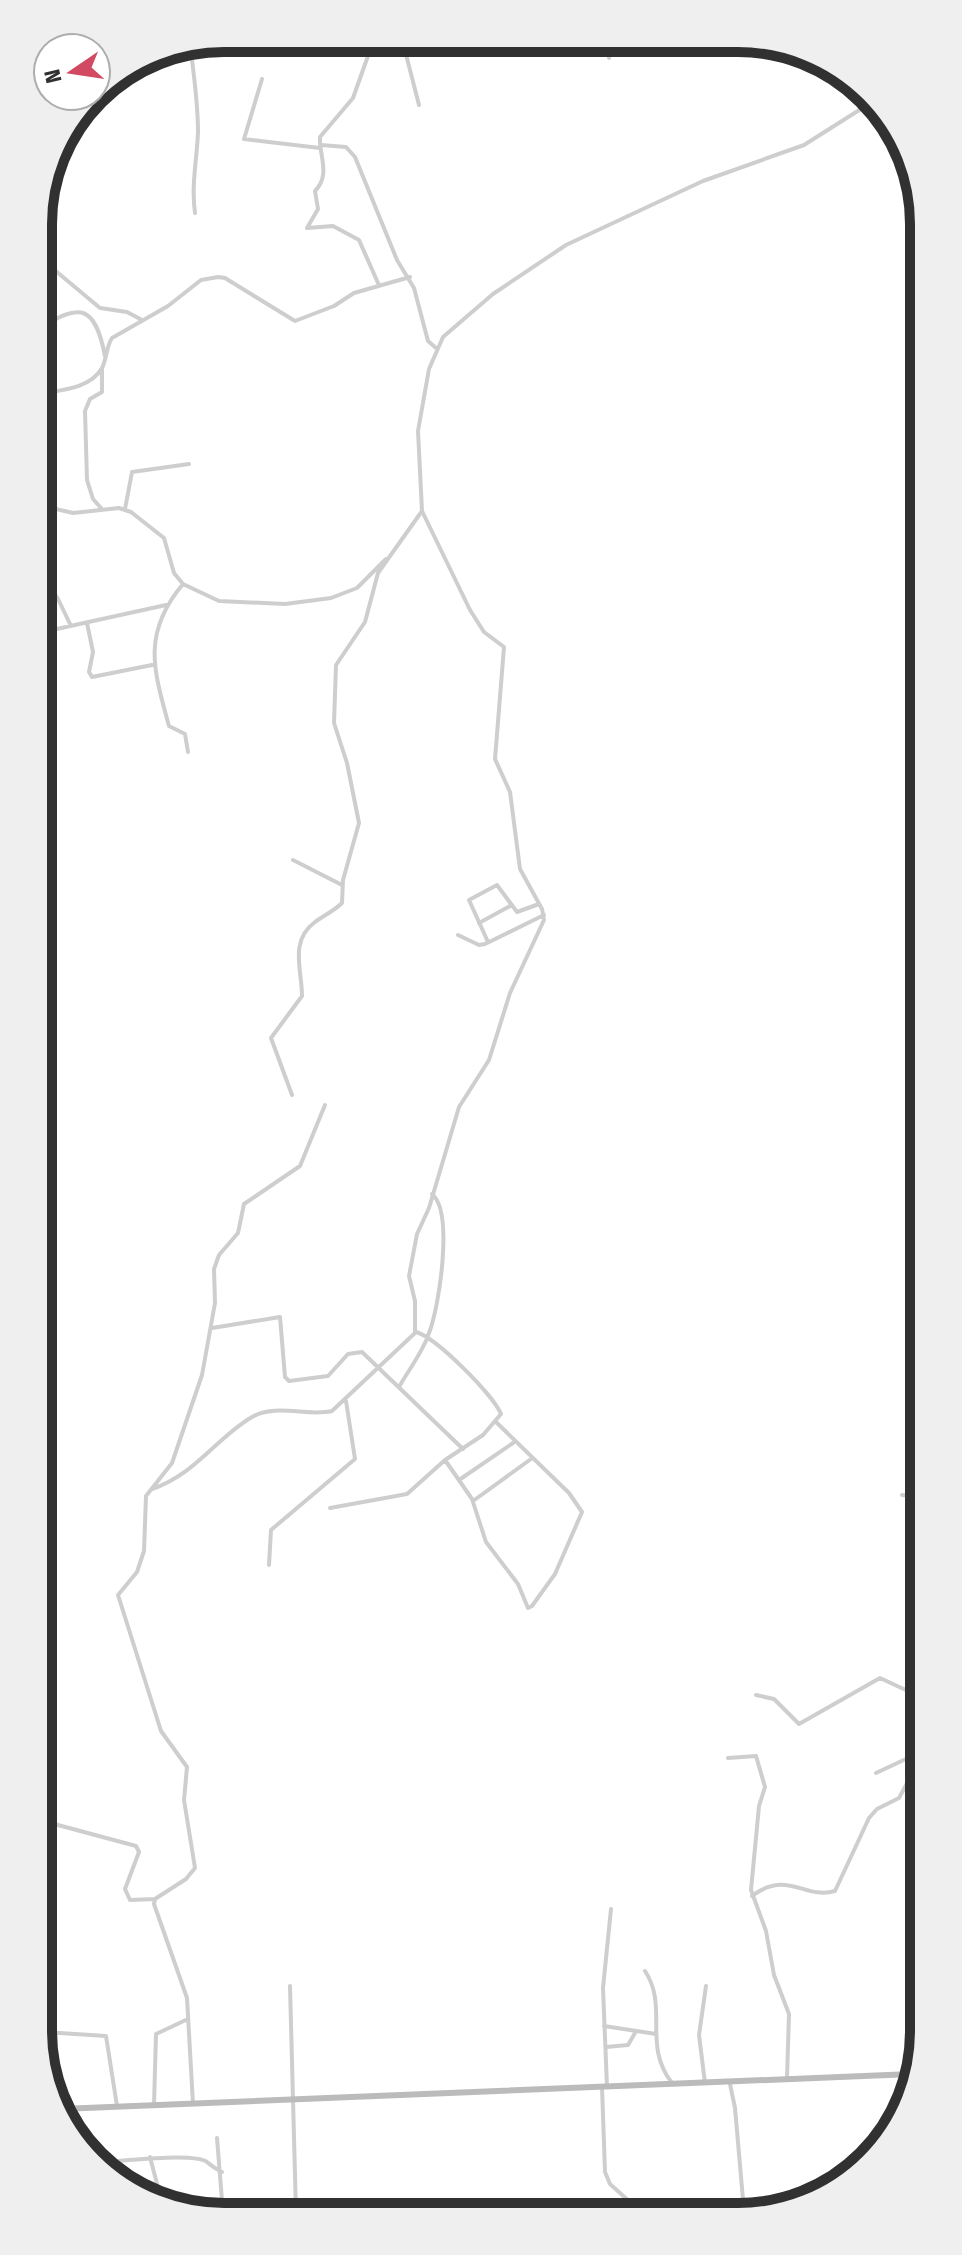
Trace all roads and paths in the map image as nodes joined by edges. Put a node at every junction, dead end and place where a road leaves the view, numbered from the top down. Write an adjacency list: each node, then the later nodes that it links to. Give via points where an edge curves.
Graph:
1 (369, 52): 9 (street, via 353,98 324,132)
2 (405, 52): 7 (street)
3 (609, 52): 5 (street)
4 (191, 55): 10 (street, via 197,91 191,183)
5 (609, 58)
6 (262, 79): 9 (street, via 244,139)
7 (419, 105)
8 (864, 107): 16 (street, via 804,145 703,181 557,251 467,314)
9 (320, 147): 12 (street, via 346,147 355,157 397,260); 13 (street, via 325,163 315,191 318,209 307,228 333,226 359,240)
10 (195, 213)
11 (52, 269): 14 (street, via 100,308)
12 (410, 277): 13 (street); 16 (street, via 428,341)
13 (378, 284): 14 (street, via 294,321 218,277 201,280)
14 (142, 320): 17 (street, via 112,338)
15 (52, 321): 17 (street, via 67,311 79,312 96,325)
16 (436, 348): 24 (street, via 418,431)
17 (105, 358): 18 (street)
18 (102, 368): 19 (street, via 80,386); 22 (street, via 102,392 86,407 86,457 93,499)
19 (52, 391)
20 (189, 464): 23 (street, via 132,472)
21 (52, 508): 22 (street, via 73,513)
22 (103, 509): 23 (street)
23 (125, 509): 26 (street, via 164,538 174,573)
24 (422, 511): 25 (street); 36 (street, via 470,610 484,632 504,647 495,759 510,792 521,871)
25 (388, 557): 26 (street, via 353,590 311,602 219,601); 35 (street, via 377,576 365,622 336,665 334,723 359,823)
26 (183, 584): 28 (street)
27 (52, 590): 30 (street)
28 (166, 605): 29 (street); 32 (street)
29 (87, 623): 30 (street); 32 (street, via 93,677)
30 (71, 626): 31 (street)
31 (52, 630)
32 (152, 665): 33 (street, via 169,726 185,734)
33 (188, 752)
34 (293, 860): 35 (street)
35 (342, 885): 42 (street, via 341,905 301,938 302,996 271,1038)
36 (539, 904): 37 (street, via 519,912); 38 (street)
37 (512, 905): 39 (street); 39 (street, via 497,885 475,896 469,903)
38 (544, 915): 41 (street); 44 (street, via 510,993 489,1060 459,1107)
39 (479, 923): 41 (street)
40 (458, 935): 41 (street, via 479,945)
41 (488, 942)
42 (292, 1095)
43 (325, 1105): 45 (street, via 300,1166 243,1205 238,1233 214,1269)
44 (432, 1194): 46 (street, via 409,1271); 47 (street, via 441,1211 441,1274)
45 (212, 1328): 48 (street, via 281,1317 287,1381 329,1375 355,1351); 57 (street, via 177,1452)
46 (416, 1332): 47 (street); 48 (street)
47 (428, 1338): 49 (street); 51 (street, via 501,1411)
48 (379, 1371): 49 (street); 50 (street)
49 (398, 1388): 53 (street)
50 (346, 1401): 57 (street, via 329,1412 253,1416 192,1468); 62 (street, via 354,1460 271,1530)
51 (496, 1422): 52 (street); 53 (street)
52 (514, 1442): 54 (street); 56 (street)
53 (463, 1449): 55 (street)
54 (531, 1459): 60 (street); 60 (street, via 569,1493 582,1514 555,1574 532,1606 528,1608 518,1584 486,1542)
55 (445, 1460): 56 (street); 61 (street, via 405,1495)
56 (459, 1480): 60 (street)
57 (152, 1489): 71 (street, via 143,1506 144,1551 118,1601 161,1731 187,1767 184,1800 195,1868)
58 (902, 1495): 59 (street)
59 (910, 1496)
60 (473, 1501)
61 (330, 1508)
62 (269, 1565)
63 (910, 1692): 64 (street, via 880,1678 799,1724 774,1699)
64 (756, 1695)
65 (910, 1757): 67 (street)
66 (728, 1758): 70 (street, via 756,1756 765,1784 751,1867)
67 (876, 1773)
68 (910, 1778): 70 (street, via 899,1798 869,1818 835,1891 781,1883)
69 (52, 1823): 71 (street, via 136,1846 139,1852 125,1889 130,1900)
70 (752, 1896): 83 (street, via 789,2014)
71 (155, 1899): 76 (street, via 155,1913 185,1990)
72 (611, 1909): 77 (street)
73 (645, 1971): 80 (street, via 654,1991)
74 (290, 1986): 88 (street)
75 (706, 1986): 84 (street, via 699,2035)
76 (188, 2019): 89 (street); 90 (street, via 156,2034)
77 (604, 2026): 78 (street); 81 (street)
78 (635, 2032): 80 (street); 81 (street, via 628,2045)
79 (52, 2033): 91 (street, via 106,2036)
80 (656, 2034): 86 (street, via 656,2055)
81 (606, 2047): 87 (street)
82 (904, 2074): 83 (main road)
83 (787, 2080): 85 (main road)
84 (705, 2083): 85 (main road); 86 (main road)
85 (730, 2084): 101 (street)
86 (673, 2085): 87 (main road)
87 (604, 2087): 88 (main road); 100 (street, via 605,2172)
88 (296, 2099): 89 (main road); 99 (street)
89 (193, 2104): 90 (main road)
90 (154, 2105): 91 (main road)
91 (117, 2106): 92 (main road)
92 (71, 2108)
93 (217, 2138): 96 (street)
94 (150, 2157): 95 (street); 96 (street, via 204,2161); 97 (street)
95 (111, 2161)
96 (222, 2172): 98 (street)
97 (159, 2190)
98 (223, 2203)
99 (296, 2203)
100 (631, 2203)
101 (743, 2203)

